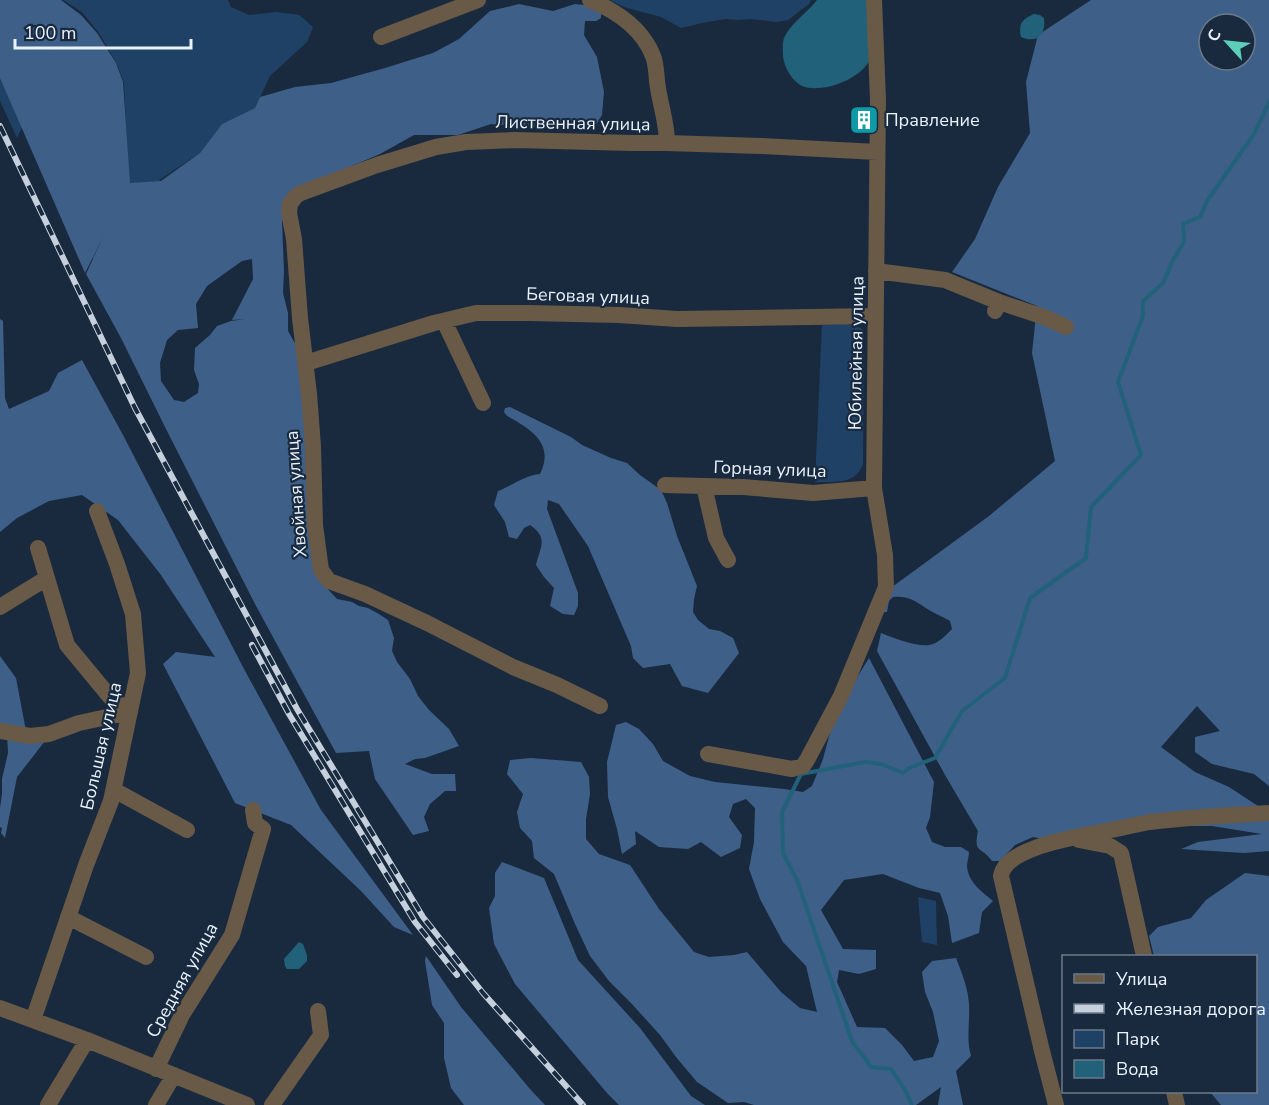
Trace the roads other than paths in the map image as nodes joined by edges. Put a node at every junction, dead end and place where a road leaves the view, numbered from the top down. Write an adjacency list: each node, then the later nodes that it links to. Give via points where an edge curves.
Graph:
1 (478, 0): 4 (street)
2 (590, 0): 5 (street, via 639,31 654,57)
3 (874, 0): 6 (street, Юбилейная улица)
4 (381, 37)
5 (667, 143): 6 (street, Лиственная улица); 7 (street, Лиственная улица, via 514,140 436,147 300,193 290,204)
6 (878, 152): 8 (street, Юбилейная улица)
7 (290, 213): 12 (street, Хвойная улица)
8 (876, 271): 9 (street, Юбилейная улица); 11 (street, via 945,280 997,306 1044,317)
9 (876, 316): 10 (street, Беговая улица, via 677,319 487,313); 16 (street, Юбилейная улица)
10 (444, 321): 12 (street, Беговая улица); 13 (street)
11 (1066, 327)
12 (306, 363): 22 (street, Хвойная улица, via 315,525 325,577)
13 (483, 402)
14 (665, 485): 15 (street, Горная улица)
15 (704, 486): 16 (street, Горная улица, via 813,493); 19 (street, via 716,538)
16 (874, 488): 25 (street, Юбилейная улица, via 886,587 842,696 807,760 803,766 792,769)
17 (96, 511): 23 (street, Большая улица, via 133,614 138,673)
18 (38, 548): 20 (street)
19 (728, 560)
20 (46, 578): 21 (street); 23 (street, via 67,645 110,697)
21 (0, 607)
22 (600, 706)
23 (130, 712): 24 (street, via 49,734); 26 (street, Большая улица)
24 (0, 731)
25 (708, 754)
26 (114, 789): 29 (street); 31 (street, Большая улица)
27 (253, 810): 38 (street, Средняя улица, via 255,823 263,829 232,935 182,1015)
28 (1269, 813): 30 (street, via 1150,822)
29 (187, 830)
30 (1069, 839): 32 (street, via 1110,846 1121,853); 44 (street, via 1017,856 1002,873)
31 (68, 917): 33 (street); 36 (street, Большая улица)
32 (1144, 955)
33 (146, 957)
34 (0, 1008): 36 (street)
35 (318, 1011): 43 (street, via 321,1035)
36 (33, 1020): 37 (street)
37 (87, 1040): 38 (street); 40 (street)
38 (156, 1068): 39 (street)
39 (174, 1075): 41 (street); 42 (street)
40 (48, 1105)
41 (156, 1105)
42 (247, 1105)
43 (273, 1105)
44 (1056, 1105)

